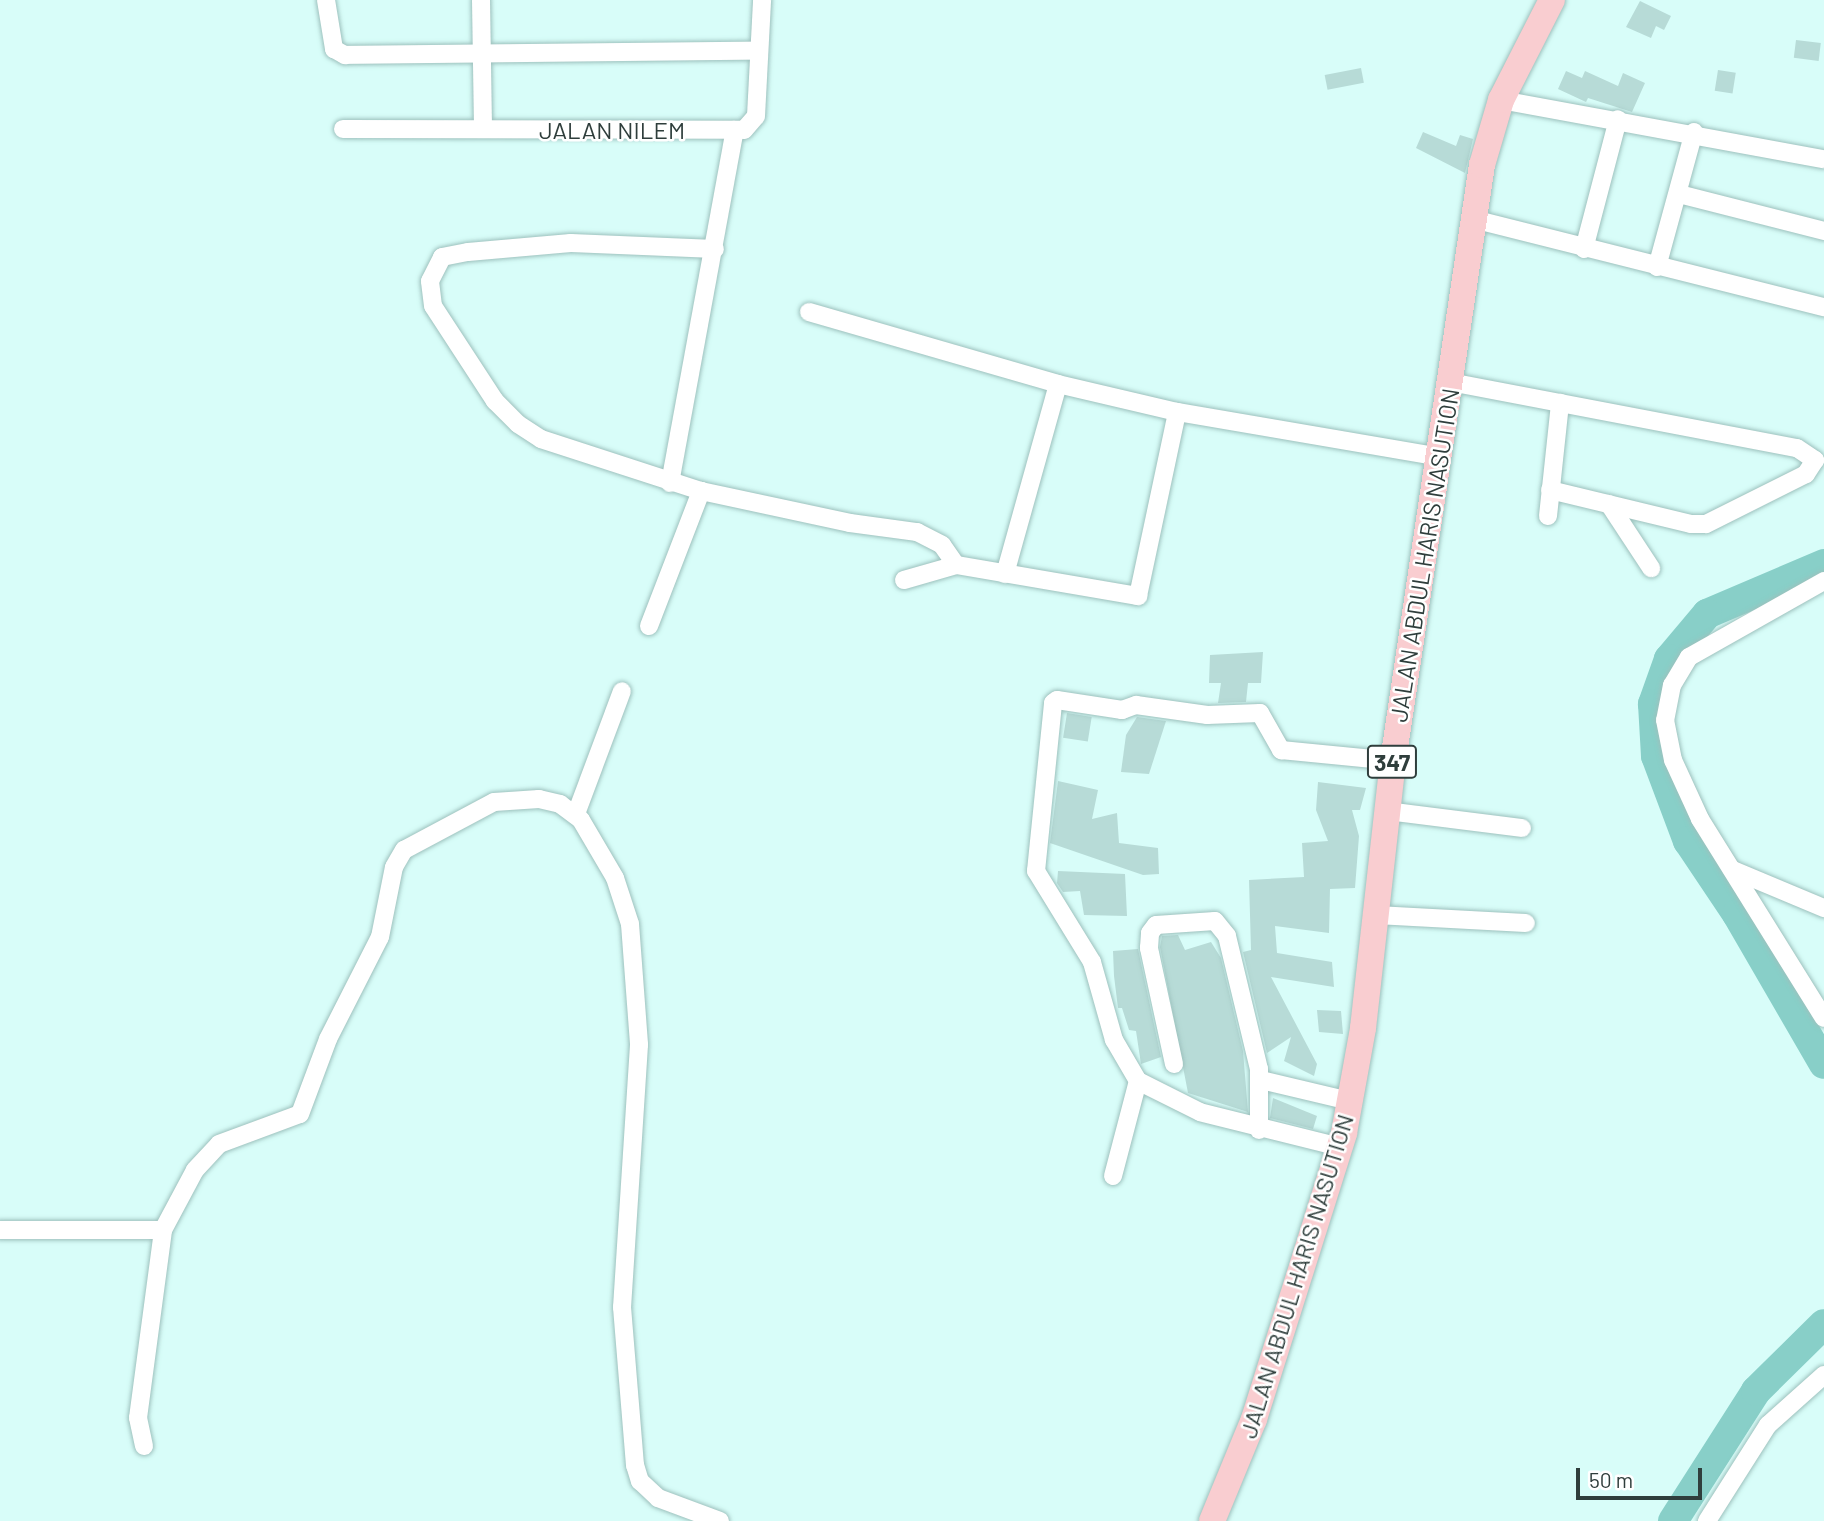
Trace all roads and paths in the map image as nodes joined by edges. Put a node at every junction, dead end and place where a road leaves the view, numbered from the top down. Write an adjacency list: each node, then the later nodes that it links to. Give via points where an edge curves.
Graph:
1 (326, 0): 5 (street, via 334,49 345,55)
2 (481, 0): 5 (street)
3 (762, 0): 6 (street)
4 (1552, 0): 7 (main road, JALAN ABDUL HARIS NASUTION / 347)
5 (482, 50): 6 (street); 10 (street)
6 (757, 51): 11 (street, via 756,116 748,129)
7 (1502, 100): 8 (street); 15 (main road, JALAN ABDUL HARIS NASUTION / 347, via 1482,165)
8 (1618, 119): 12 (street); 18 (street)
9 (343, 129): 10 (street, JALAN NILEM)
10 (483, 129): 11 (street, JALAN NILEM)
11 (735, 130): 17 (street)
12 (1695, 132): 13 (street); 14 (street)
13 (1824, 159)
14 (1679, 194): 16 (street); 19 (street)
15 (1473, 219): 18 (street); 22 (main road, JALAN ABDUL HARIS NASUTION / 347)
16 (1824, 231)
17 (715, 249): 27 (street); 27 (street, via 571,243 468,252 442,257 430,281 433,306 495,401 518,424 541,439)
18 (1584, 249): 19 (street)
19 (1657, 267): 20 (street)
20 (1824, 307)
21 (809, 312): 23 (street)
22 (1450, 382): 24 (street); 26 (main road, JALAN ABDUL HARIS NASUTION / 347)
23 (1058, 384): 25 (street); 34 (street)
24 (1560, 403): 28 (street); 30 (street, via 1797,448 1815,460 1806,474 1706,524)
25 (1177, 412): 26 (street); 34 (street, via 1140,596)
26 (1441, 457): 39 (main road, JALAN ABDUL HARIS NASUTION / 347)
27 (670, 483): 29 (street)
28 (1550, 490): 30 (street); 31 (street)
29 (701, 491): 32 (street, via 850,523 917,532 942,545); 37 (street)
30 (1609, 504): 33 (street)
31 (1548, 516)
32 (957, 565): 34 (street); 35 (street)
33 (1651, 568)
34 (1005, 574)
35 (904, 580)
36 (1824, 581): 43 (street, via 1702,646 1679,668 1669,694 1665,720 1673,761 1700,819)
37 (649, 626)
38 (622, 691): 41 (street)
39 (1392, 761): 40 (main road, JALAN ABDUL HARIS NASUTION / 347); 50 (street, via 1281,750 1260,713 1207,715 1054,701 1036,871 1092,961 1114,1040)
40 (1387, 811): 42 (street); 45 (main road, JALAN ABDUL HARIS NASUTION / 347)
41 (576, 814): 56 (street, via 560,804 516,798 473,811 404,850 394,867 380,937 328,1039 300,1114 219,1144 195,1170); 59 (street, via 608,862 630,924 639,1045 622,1307 635,1465 640,1480 658,1498)
42 (1522, 828)
43 (1733, 870): 44 (street); 47 (street)
44 (1824, 908)
45 (1376, 915): 46 (street); 51 (main road, JALAN ABDUL HARIS NASUTION / 347)
46 (1526, 923)
47 (1824, 1018)
48 (1174, 1065): 49 (street, via 1149,948 1150,933 1156,925 1215,921 1227,936)
49 (1261, 1080): 51 (street); 52 (street)
50 (1138, 1081): 52 (street, via 1200,1112); 54 (street)
51 (1350, 1101): 53 (main road, JALAN ABDUL HARIS NASUTION / 347)
52 (1259, 1130): 53 (street)
53 (1340, 1147): 60 (main road, JALAN ABDUL HARIS NASUTION / 347, via 1254,1419)
54 (1113, 1176)
55 (0, 1230): 56 (street)
56 (163, 1230): 58 (street, via 138,1410)
57 (1824, 1375): 61 (street, via 1768,1425)
58 (144, 1446)
59 (720, 1521)
60 (1212, 1521)
61 (1707, 1521)

